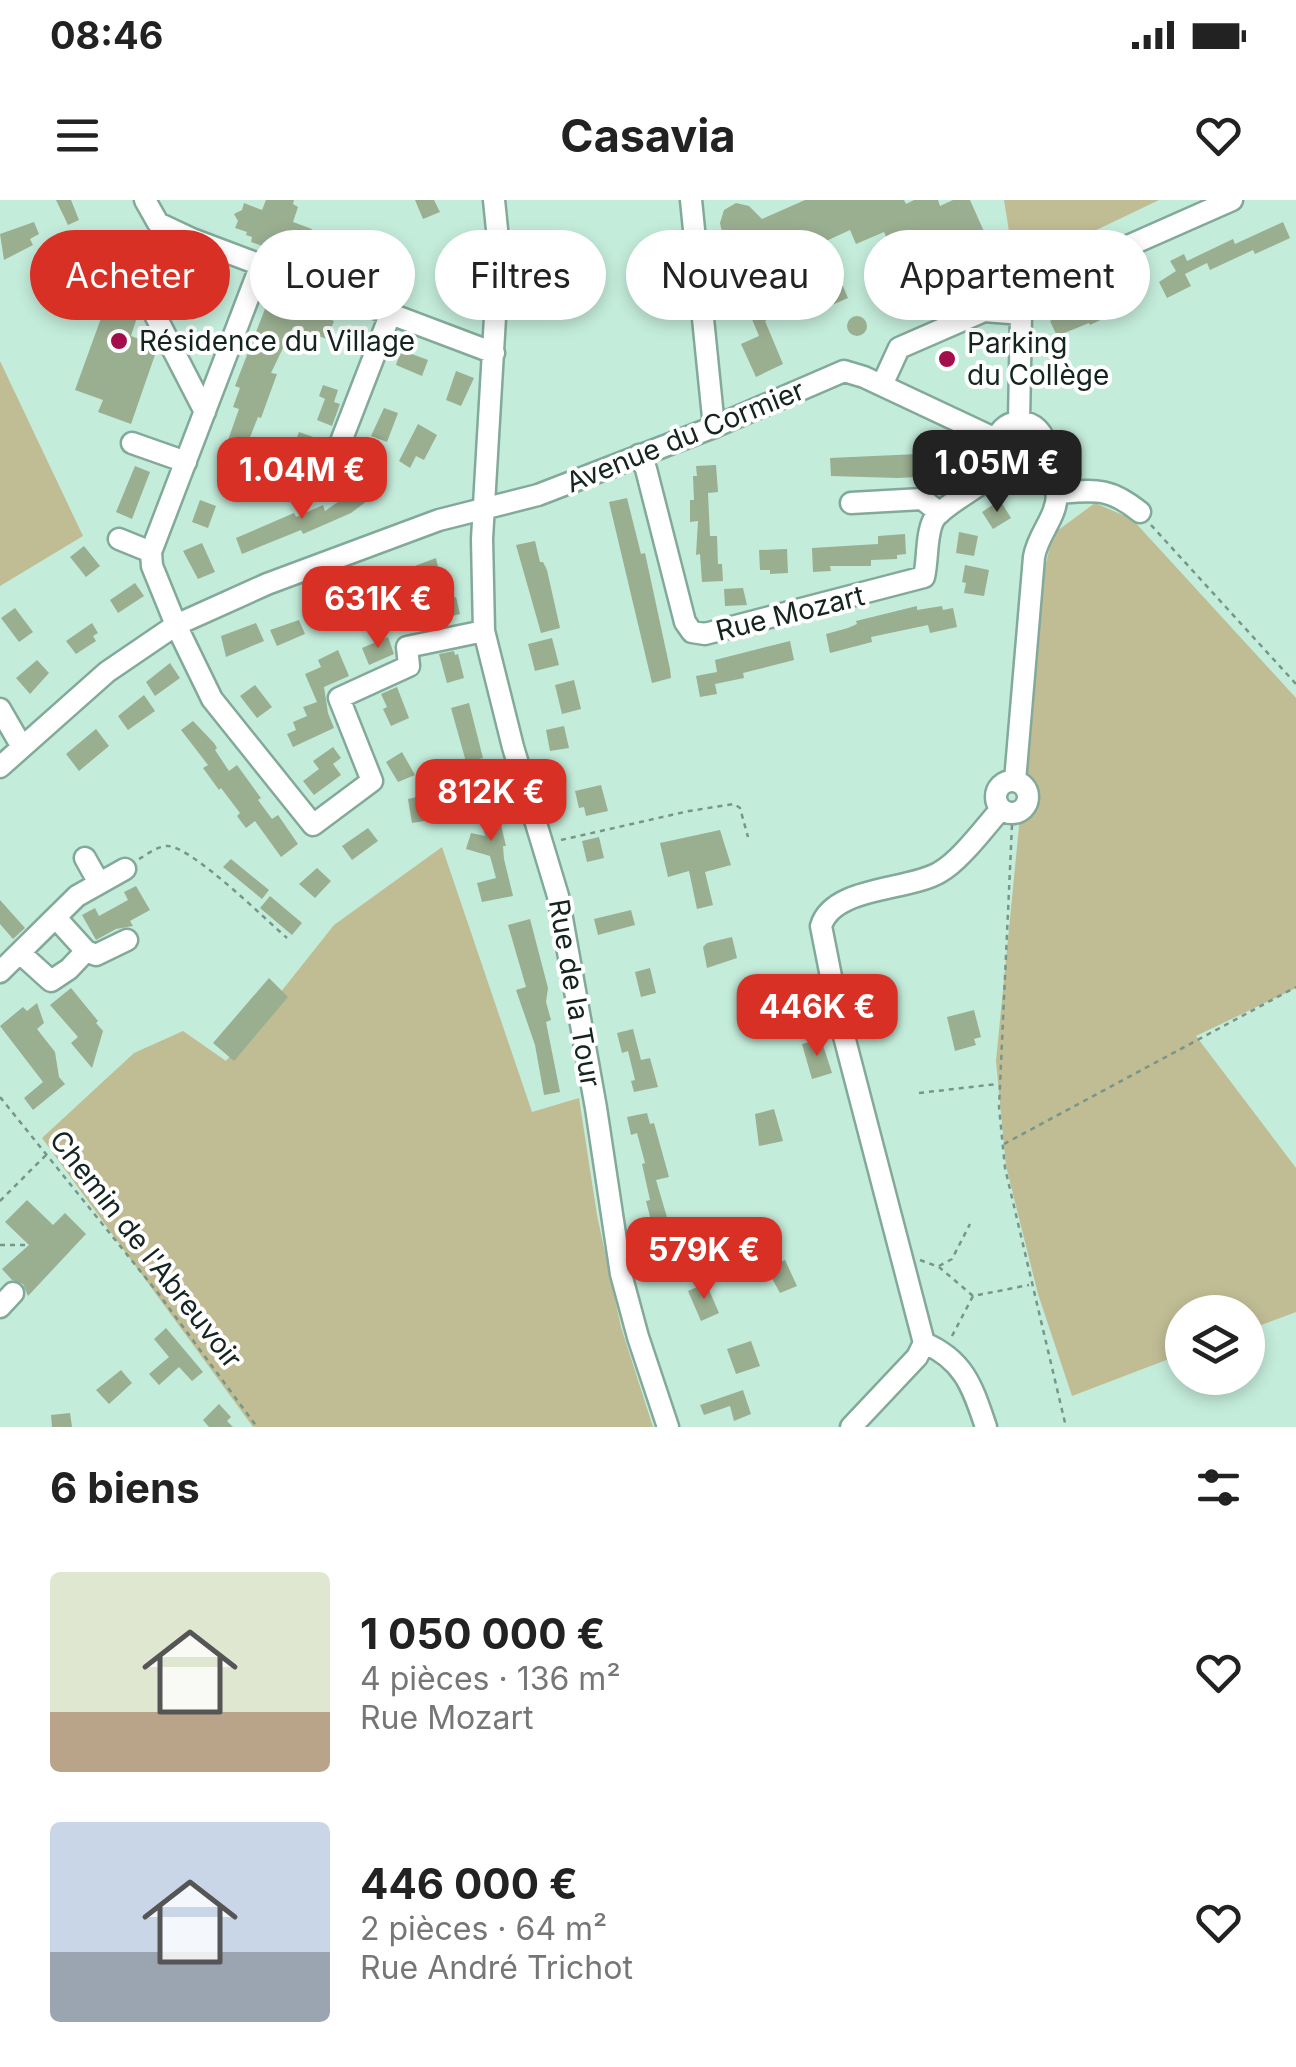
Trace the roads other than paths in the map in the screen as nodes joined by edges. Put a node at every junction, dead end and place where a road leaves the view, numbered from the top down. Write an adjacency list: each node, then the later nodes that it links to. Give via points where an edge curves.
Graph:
1 (145, 200): 5 (street, via 158,224)
2 (494, 200): 13 (street, Rue de la Tour)
3 (690, 200): 17 (street)
4 (1232, 200): 6 (street)
5 (171, 230)
6 (1150, 236)
7 (250, 293): 15 (street)
8 (158, 320): 15 (street)
9 (388, 320): 20 (street)
10 (404, 320): 13 (street)
11 (963, 320): 14 (street, via 899,348)
12 (1020, 320): 16 (street)
13 (494, 352): 27 (street, Rue de la Tour)
14 (882, 385): 17 (street, Avenue du Cormier, via 844,372); 18 (street, Avenue du Cormier)
15 (205, 412): 22 (street)
16 (1020, 422): 18 (street); 23 (street, via 1035,427 1044,441)
17 (714, 428): 21 (street, Avenue du Cormier)
18 (996, 439): 24 (street)
19 (132, 443): 22 (street)
20 (340, 444)
21 (639, 455): 27 (street, Avenue du Cormier); 29 (street, Rue Mozart, via 692,632 924,577 932,523)
22 (186, 462): 31 (street)
23 (1038, 464): 24 (street, via 1024,471); 25 (street)
24 (1003, 466): 29 (street)
25 (1057, 493): 28 (street, via 1118,495); 45 (street, via 1057,508 1034,557 1015,781 1028,801 942,872 848,898 821,926)
26 (851, 503): 29 (street, via 922,498)
27 (486, 508): 32 (street, Avenue du Cormier, via 267,584); 33 (street, Rue de la Tour)
28 (1140, 512)
29 (940, 513)
30 (119, 539): 31 (street)
31 (151, 552): 32 (street)
32 (176, 626): 33 (street, via 212,699 313,826 372,781 339,698 409,666 407,647); 35 (street, Avenue du Cormier, via 107,672)
33 (484, 630): 46 (street, Rue de la Tour, via 558,896 621,1274)
34 (0, 709): 35 (street)
35 (22, 747): 36 (street, Avenue du Cormier)
36 (0, 767)
37 (85, 858): 39 (street)
38 (125, 868): 39 (street)
39 (99, 883): 40 (street)
40 (56, 918): 42 (street); 43 (street)
41 (126, 940): 42 (street, via 96,955)
42 (86, 951): 43 (street, via 51,981)
43 (20, 953): 44 (street)
44 (0, 972)
45 (924, 1344): 47 (street); 48 (street, via 968,1377)
46 (668, 1427)
47 (851, 1427)
48 (986, 1427)

